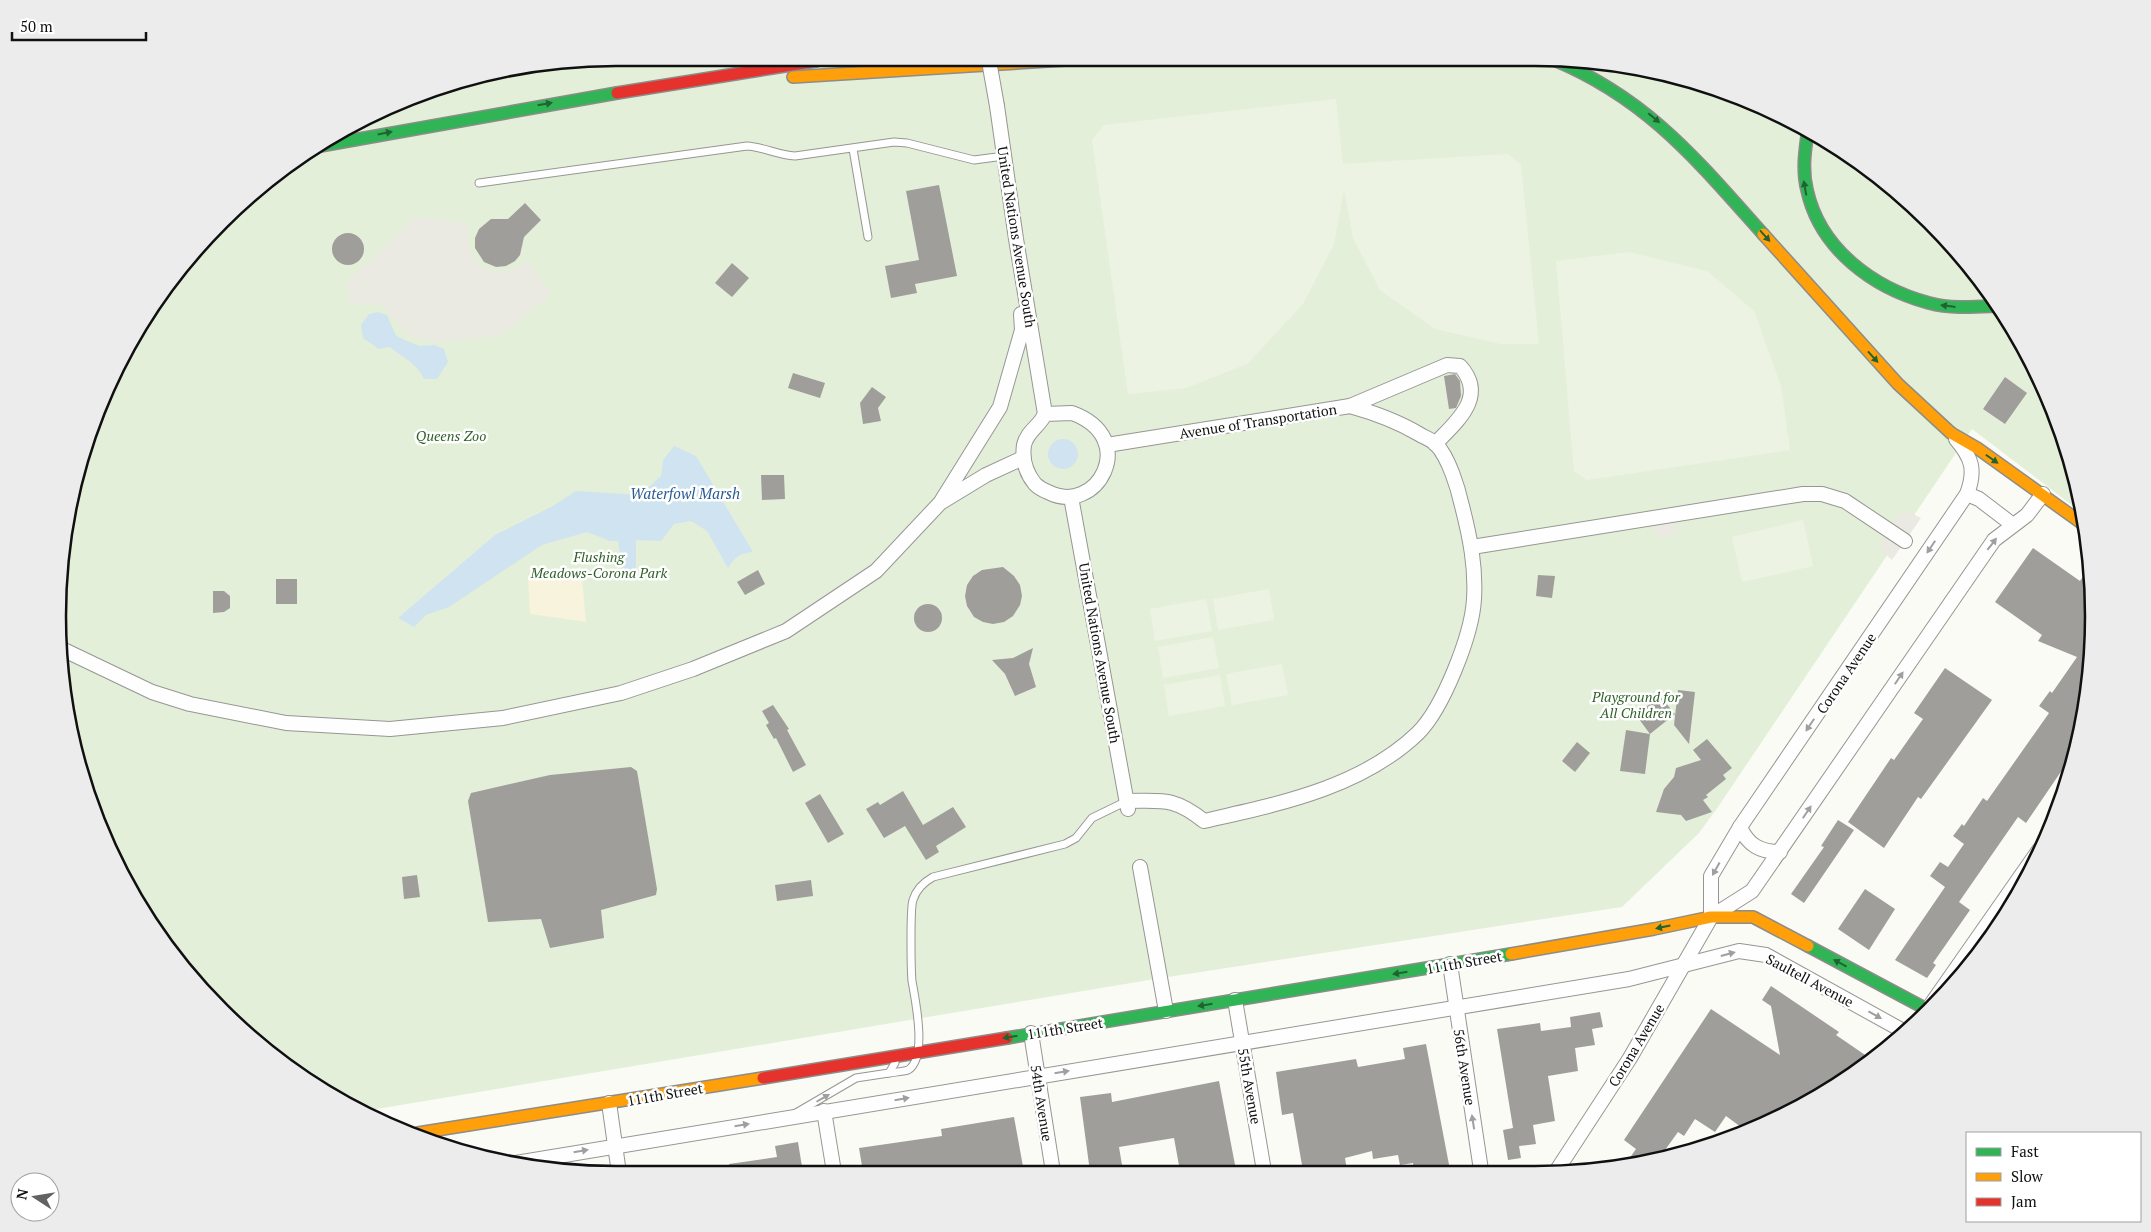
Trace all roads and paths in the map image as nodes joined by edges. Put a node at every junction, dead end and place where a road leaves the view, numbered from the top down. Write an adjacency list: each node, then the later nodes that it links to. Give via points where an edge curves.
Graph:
1 (783, 66): 5 (main road)
2 (969, 66): 5 (main road)
3 (990, 66): 9 (street, United Nations Avenue South, bridge)
4 (1571, 67): 16 (main road, one-way to 16, via 1619,92 1664,126 1898,384)
5 (651, 86): 7 (main road, one-way to 5)
6 (1807, 138): 13 (main road, one-way to 6, via 1948,306 1912,298 1878,282 1845,258 1823,232 1807,196 1803,159)
7 (337, 143)
8 (853, 149): 9 (lane, via 894,142 974,160); 10 (lane, via 795,156 746,146); 11 (lane)
9 (1004, 156): 12 (street, United Nations Avenue South)
10 (479, 183)
11 (868, 237)
12 (1016, 239): 15 (street, United Nations Avenue South); 23 (street, via 1022,330 1000,407)
13 (1988, 306)
14 (1350, 406): 17 (street, Avenue of Transportation, via 1384,416); 17 (street, via 1447,365 1460,366 1469,386 1470,404); 18 (street, Avenue of Transportation)
15 (1045, 414): 18 (street, via 1072,412 1088,418 1099,428); 19 (street, via 1032,428)
16 (1951, 433): 20 (street, Corona Avenue, via 1970,461 1973,474); 21 (main road, one-way to 21)
17 (1436, 444): 27 (street, via 1456,480)
18 (1107, 445): 22 (street, via 1108,460 1102,477 1092,488)
19 (1023, 458): 22 (street, via 1029,476 1039,488 1056,496); 23 (street, via 986,475)
20 (1967, 494): 25 (street, via 1979,499); 30 (street, Corona Avenue, one-way to 30)
21 (2044, 494): 24 (main road); 25 (street, Corona Avenue, via 2032,510)
22 (1071, 497): 29 (street, United Nations Avenue South)
23 (940, 503): 28 (street, via 876,571 786,631 693,669 621,693 503,718 390,730 286,723 190,704 152,692)
24 (2076, 518)
25 (2013, 525): 31 (street, Corona Avenue, one-way to 25, via 1994,540)
26 (1905, 541): 27 (street, via 1845,501 1822,494 1803,494)
27 (1472, 548): 29 (street, via 1474,601 1465,641 1448,688 1419,732 1378,765 1326,788 1204,821 1187,807 1168,801)
28 (67, 652)
29 (1128, 806): 45 (lane, via 1092,818 1076,838 1065,844 933,877 923,883 913,900 912,979 920,1024)
30 (1740, 828): 31 (street, via 1744,837 1757,848); 34 (street, Corona Avenue, one-way to 34, via 1711,876)
31 (1780, 852): 34 (street, Corona Avenue, via 1752,891)
32 (1140, 867): 41 (street)
33 (2012, 888): 36 (street)
34 (1711, 917): 35 (main road, 111th Street, one-way to 35); 37 (street, Corona Avenue); 40 (main road, one-way to 34, via 1753,916)
35 (1450, 964): 38 (main road, 111th Street, one-way to 38); 39 (street, 56th Avenue)
36 (1960, 964)
37 (1681, 967): 39 (street, via 1629,979); 42 (street, Saultell Avenue, one-way to 42, via 1739,951 1766,955); 55 (street, Corona Avenue, via 1630,1058)
38 (1235, 1000): 41 (main road, 111th Street, one-way to 41); 44 (street, 55th Avenue)
39 (1456, 1007): 44 (street); 60 (street, 56th Avenue, one-way to 39)
40 (1919, 1009)
41 (1166, 1011): 43 (main road, 111th Street)
42 (1898, 1028)
43 (1031, 1034): 45 (main road, 111th Street, one-way to 45); 48 (street, 54th Avenue)
44 (1242, 1042): 48 (street, one-way to 44); 59 (street, 55th Avenue)
45 (917, 1052): 46 (main road, 111th Street); 47 (lane, via 908,1070)
46 (895, 1055): 47 (lane, via 895,1063); 49 (main road, 111th Street)
47 (888, 1073): 51 (lane, one-way to 47, via 856,1078)
48 (1038, 1076): 50 (street, one-way to 48); 58 (street, 54th Avenue)
49 (609, 1103): 52 (main road, 111th Street); 53 (street)
50 (824, 1111): 51 (street); 57 (street)
51 (789, 1117): 53 (street, one-way to 51)
52 (426, 1132)
53 (615, 1146): 54 (street, one-way to 53); 56 (street)
54 (536, 1160)
55 (1560, 1165)
56 (618, 1166)
57 (833, 1166)
58 (1052, 1166)
59 (1263, 1166)
60 (1480, 1166)

